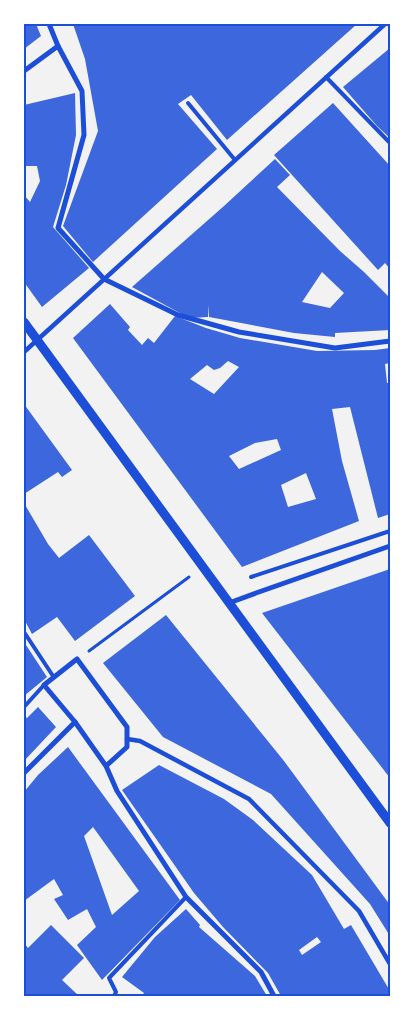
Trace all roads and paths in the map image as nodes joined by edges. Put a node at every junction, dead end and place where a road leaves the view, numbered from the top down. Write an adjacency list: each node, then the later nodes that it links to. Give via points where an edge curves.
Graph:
1 (49, 24): 3 (street)
2 (385, 24): 5 (street)
3 (58, 46): 4 (street); 9 (street, via 82,91 84,135 58,228)
4 (24, 71)
5 (326, 77): 7 (lane); 8 (street)
6 (188, 103): 8 (lane)
7 (390, 143)
8 (235, 160): 9 (street)
9 (104, 279): 11 (street); 12 (street, via 178,315 239,332 335,348)
10 (24, 322): 11 (street)
11 (37, 340): 13 (street); 16 (street)
12 (390, 341)
13 (24, 352)
14 (390, 531): 17 (lane)
15 (390, 546): 18 (street)
16 (203, 567): 18 (street); 20 (path)
17 (251, 578)
18 (230, 604): 28 (street)
19 (24, 632): 21 (lane)
20 (77, 659): 21 (street); 25 (street, via 127,728)
21 (54, 676): 22 (street)
22 (44, 685): 23 (lane); 24 (street)
23 (24, 708)
24 (74, 722): 26 (street); 27 (street)
25 (127, 738): 26 (street, via 127,747); 30 (street, via 140,741 249,799 359,912)
26 (106, 766): 29 (street, via 116,791)
27 (24, 773)
28 (390, 823)
29 (186, 897): 31 (lane, via 109,978 116,992); 32 (street, via 261,972)
30 (390, 964)
31 (114, 996)
32 (274, 996)

